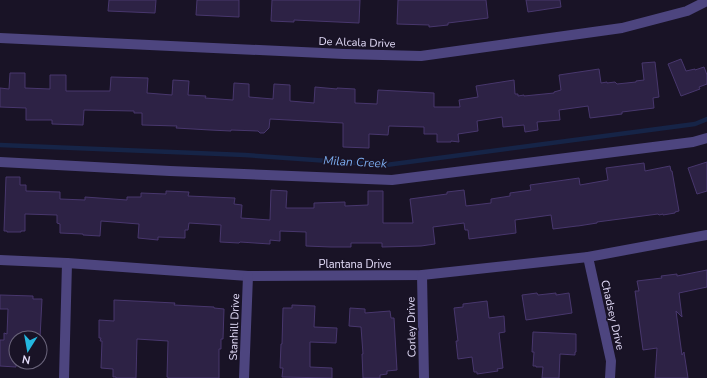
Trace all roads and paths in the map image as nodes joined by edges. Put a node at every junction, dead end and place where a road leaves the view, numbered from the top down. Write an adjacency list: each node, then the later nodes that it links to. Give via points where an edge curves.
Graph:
1 (707, 1): 2 (street, De Alcala Drive, via 687,11 622,28 422,56)
2 (0, 38)
3 (707, 138): 4 (street, via 693,142 392,180)
4 (0, 162)
5 (707, 235): 6 (street, Plantana Drive)
6 (588, 257): 9 (street, Plantana Drive); 14 (street, Chadsey Drive, via 611,361)
7 (0, 260): 8 (street, Plantana Drive)
8 (67, 263): 10 (street, Plantana Drive); 11 (street)
9 (422, 275): 10 (street, Plantana Drive); 13 (street, Corley Drive)
10 (248, 276): 12 (street, Stanhill Drive)
11 (64, 378)
12 (244, 378)
13 (424, 378)
14 (610, 378)

